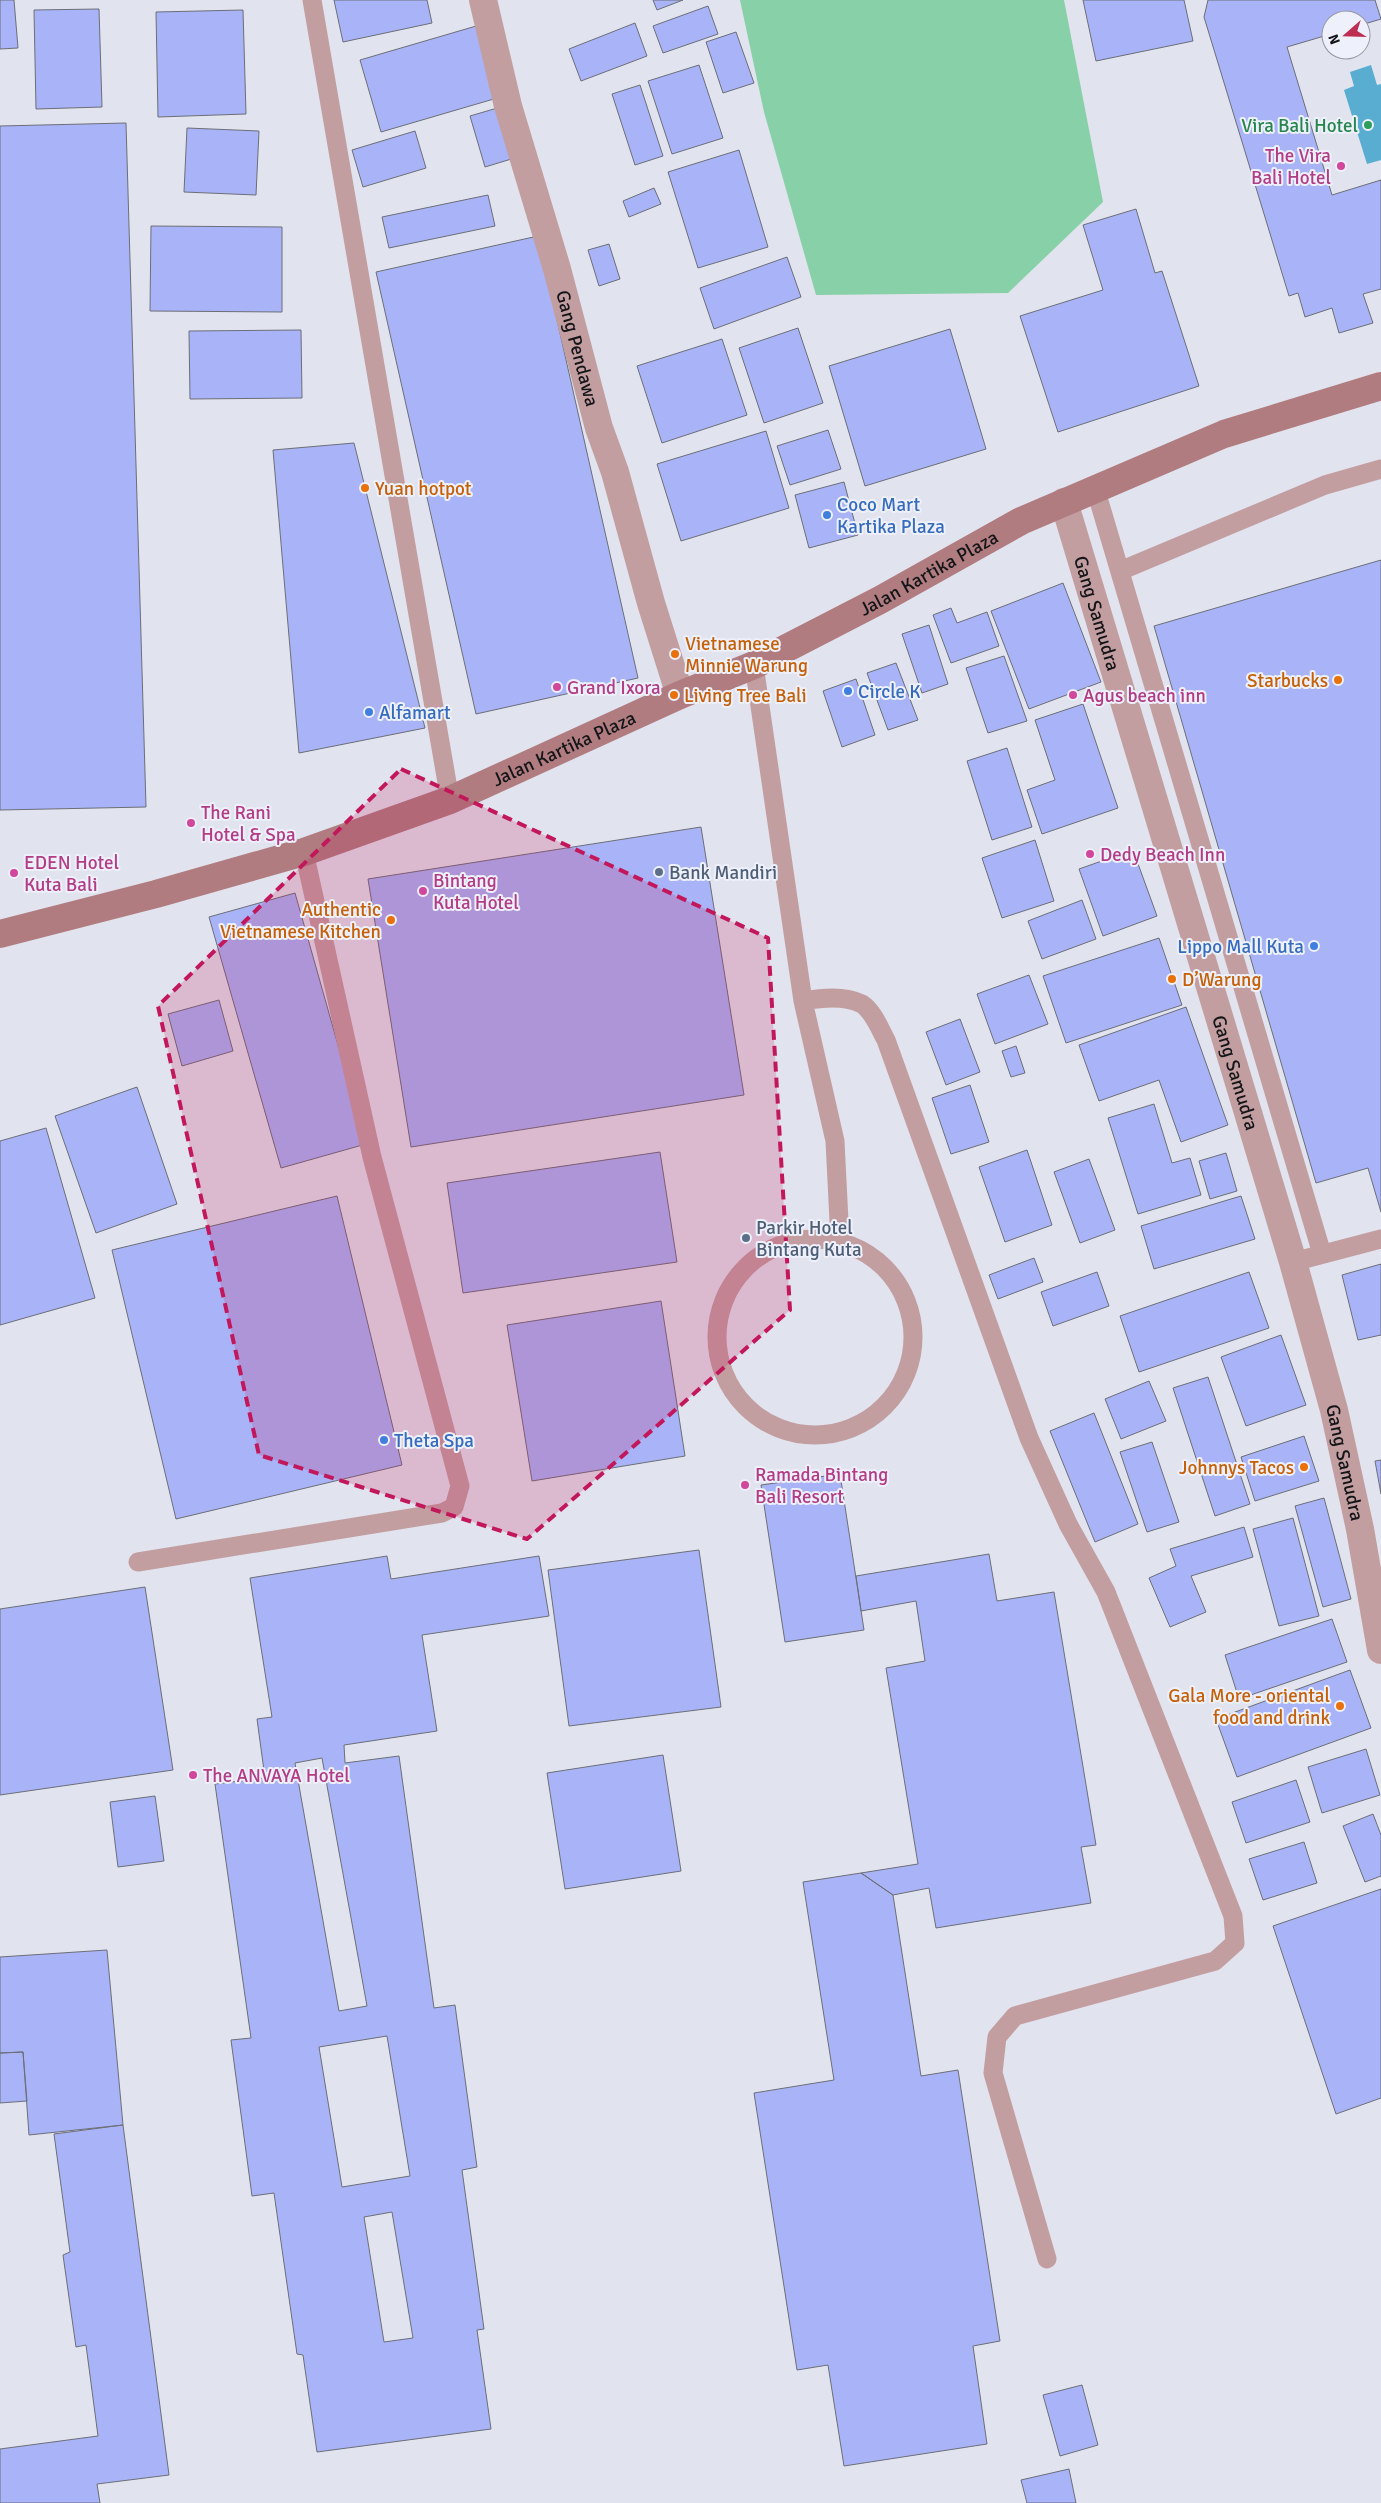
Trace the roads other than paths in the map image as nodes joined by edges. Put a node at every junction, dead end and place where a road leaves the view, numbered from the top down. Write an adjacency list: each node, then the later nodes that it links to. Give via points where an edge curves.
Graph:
1 (312, 0): 10 (lane)
2 (483, 0): 9 (street, Gang Pendawa, via 508,106 557,269 599,428 616,472)
3 (1381, 386): 5 (main road, Jalan Kartika Plaza, via 1224,434)
4 (1381, 469): 7 (lane, via 1325,485)
5 (1096, 491): 6 (main road, Jalan Kartika Plaza); 7 (lane)
6 (1064, 502): 8 (main road, Jalan Kartika Plaza, via 1021,521 880,600); 17 (street, Gang Samudra)
7 (1120, 571): 16 (lane)
8 (754, 665): 9 (main road, Jalan Kartika Plaza); 13 (lane)
9 (680, 695): 10 (main road, Jalan Kartika Plaza)
10 (450, 800): 11 (main road, Jalan Kartika Plaza)
11 (304, 852): 12 (main road, Jalan Kartika Plaza); 18 (lane, via 372,1157 460,1486 454,1506 442,1513)
12 (0, 934)
13 (803, 1001): 15 (lane, via 836,1141); 20 (lane, via 829,997 862,1005 876,1020 886,1040 1029,1438 1068,1524 1106,1592 1233,1916 1235,1943 1215,1961 1015,2016 997,2037 993,2073)
14 (1381, 1239): 16 (lane)
15 (840, 1241): 15 (lane, via 864,1250 885,1267 901,1288 910,1312 914,1339 910,1365 899,1389 883,1409 862,1424 837,1434 811,1436 785,1431 747,1409 727,1381 717,1348 719,1314 728,1289 743,1268 764,1252 787,1241 814,1237)
16 (1322, 1254): 17 (lane)
17 (1293, 1262): 19 (street, Gang Samudra, via 1334,1410 1360,1529)
18 (138, 1562)
19 (1381, 1650)
20 (1047, 2259)

